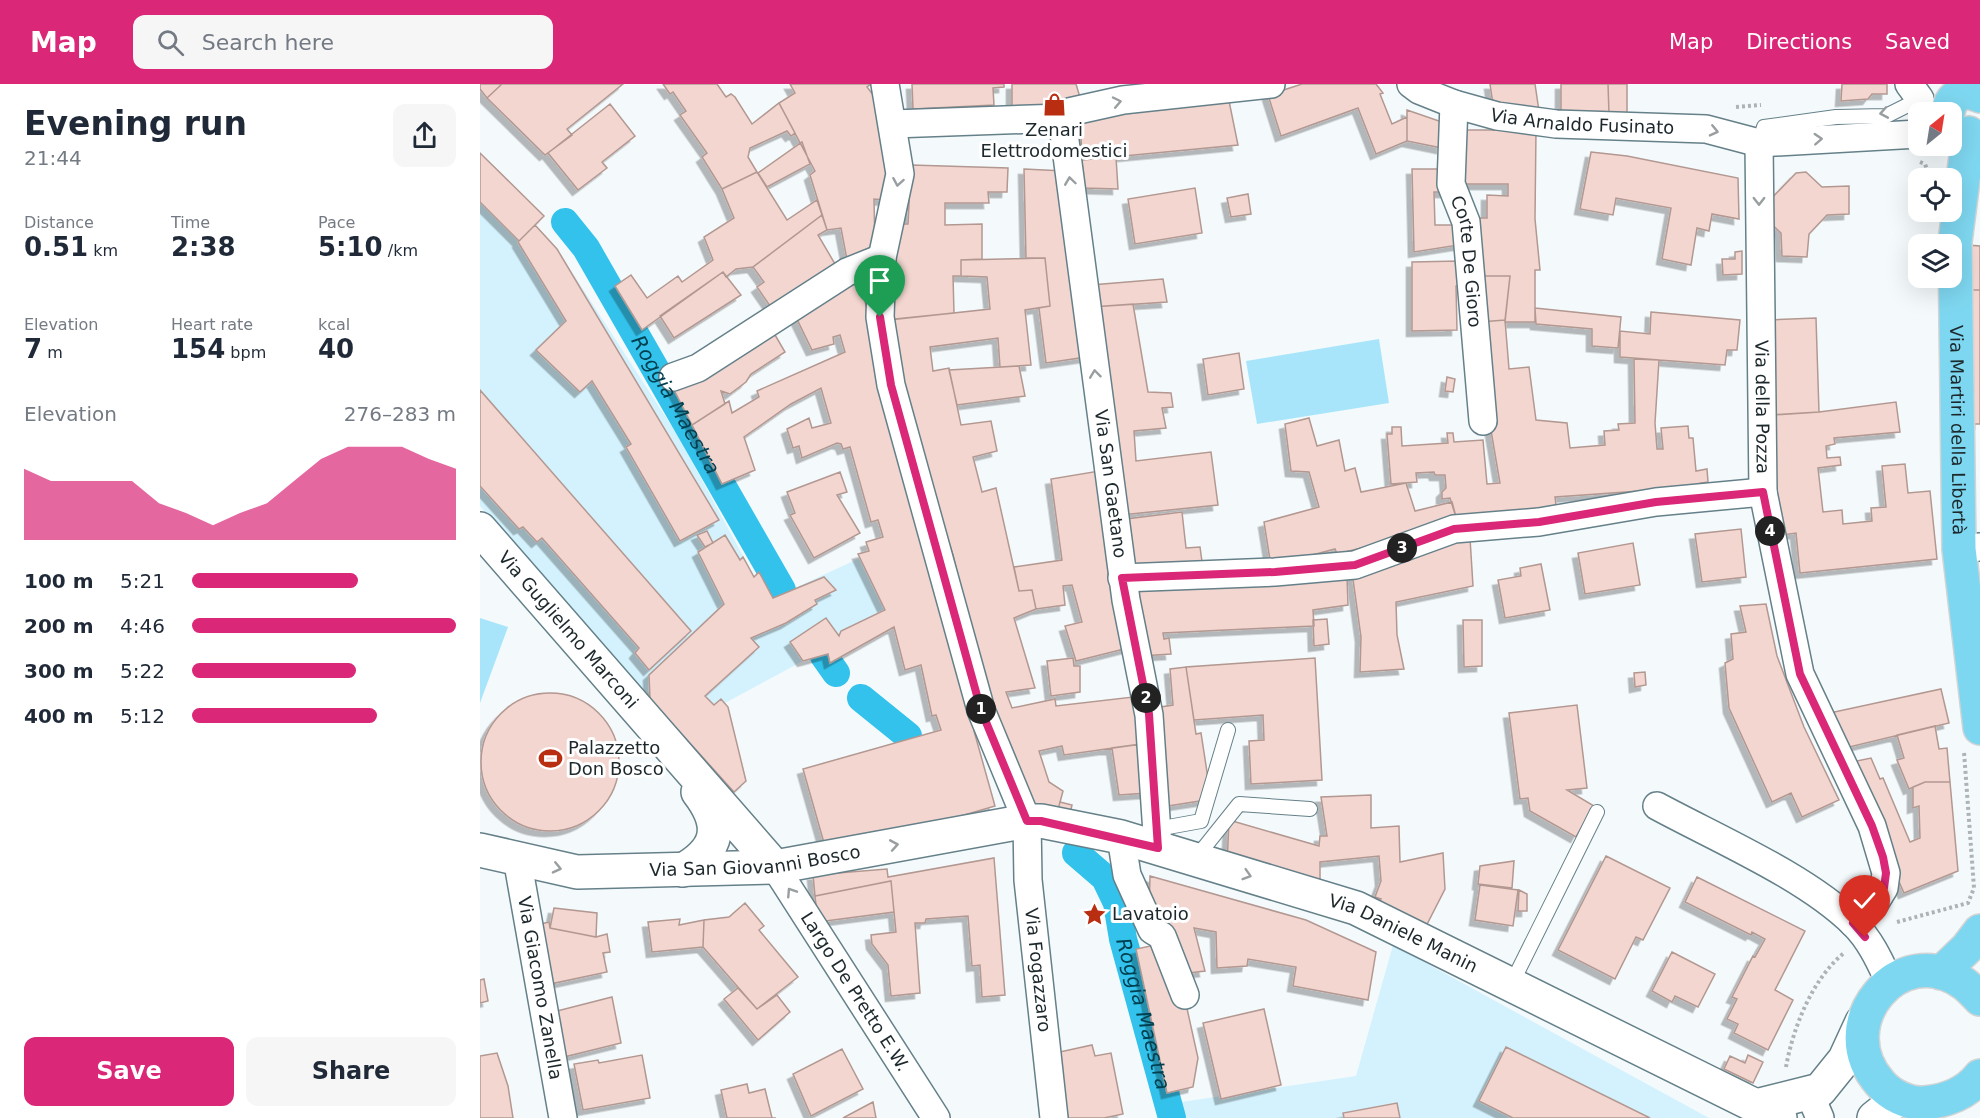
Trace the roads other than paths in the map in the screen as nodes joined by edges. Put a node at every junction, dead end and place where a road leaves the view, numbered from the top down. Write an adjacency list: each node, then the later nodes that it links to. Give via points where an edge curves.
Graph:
1 (885, 84): 8 (street)
2 (1271, 84): 7 (street, one-way to 2, via 1069,112 1123,100)
3 (1411, 84): 5 (street, Via Arnaldo Fusinato)
4 (1914, 91): 6 (lane); 10 (lane, one-way to 10, via 1886,116 1836,117 1764,127)
5 (1454, 104): 10 (street, Via Arnaldo Fusinato, one-way to 10, via 1497,116 1556,124 1706,129); 13 (street, Corte De Gioro, via 1450,184 1466,222)
6 (1968, 112): 16 (main road, Via Martiri della Libertà, via 1955,242)
7 (1062, 118): 8 (street); 17 (street, Via San Gaetano, one-way to 7)
8 (892, 124): 11 (street, one-way to 11, via 900,174)
9 (1908, 135): 10 (street, Via Arnaldo Fusinato, one-way to 9)
10 (1759, 143): 14 (street, Via della Pozza, one-way to 14)
11 (882, 258): 12 (street, via 847,272 698,368); 24 (street, via 880,317 891,385 981,710)
12 (673, 377)
13 (1483, 421)
14 (1763, 492): 17 (street, via 1656,502 1539,522 1454,529 1355,565); 32 (street, Via della Pozza, via 1800,674 1883,857 1884,888 1873,906)
15 (480, 529): 19 (street, Via Guglielmo Marconi)
16 (1970, 548): 18 (main road, Via Martiri della Libertà)
17 (1122, 578): 26 (street, Via San Gaetano, via 1149,714)
18 (1980, 728)
19 (654, 730): 30 (street, Via Guglielmo Marconi); 31 (street, Via Guglielmo Marconi, via 706,802 715,824 714,840 708,850)
20 (1228, 730): 26 (lane, via 1201,821)
21 (1657, 806): 32 (street, via 1801,884)
22 (1310, 809): 29 (lane, via 1239,804)
23 (1597, 812): 36 (lane)
24 (1027, 821): 25 (street, Via Daniele Manin); 30 (street, Via San Giovanni Bosco, one-way to 24); 46 (street, Via Fogazzaro, via 1028,880)
25 (1121, 837): 26 (street, Via Daniele Manin); 37 (street, via 1127,875 1152,930 1162,936)
26 (1158, 838): 29 (street, Via Daniele Manin)
27 (480, 850): 28 (street, Via San Giovanni Bosco)
28 (517, 858): 31 (street, Via San Giovanni Bosco, one-way to 31, via 576,872); 44 (street, Via Giacomo Zanella)
29 (1195, 859): 36 (street, Via Daniele Manin, one-way to 36, via 1356,908)
30 (775, 867): 31 (street, Via San Giovanni Bosco); 45 (street, Largo De Pretto E.W., one-way to 30)
31 (682, 870)
32 (1853, 923): 35 (street, via 1875,951)
33 (1980, 931): 34 (main road)
34 (1941, 973): 35 (main road, via 1914,973); 38 (main road, via 1963,982)
35 (1890, 983): 39 (main road, via 1877,993)
36 (1511, 985): 43 (street, Via Daniele Manin)
37 (1185, 995)
38 (1980, 999)
39 (1862, 1022): 41 (street, Via Daniele Manin); 42 (main road, via 1864,1058 1878,1081)
40 (1980, 1080): 42 (main road, via 1941,1102)
41 (1820, 1104): 43 (street, Via Daniele Manin)
42 (1917, 1106): 47 (street)
43 (1755, 1109)
44 (563, 1118)
45 (936, 1118)
46 (1054, 1118)
47 (1874, 1118)

